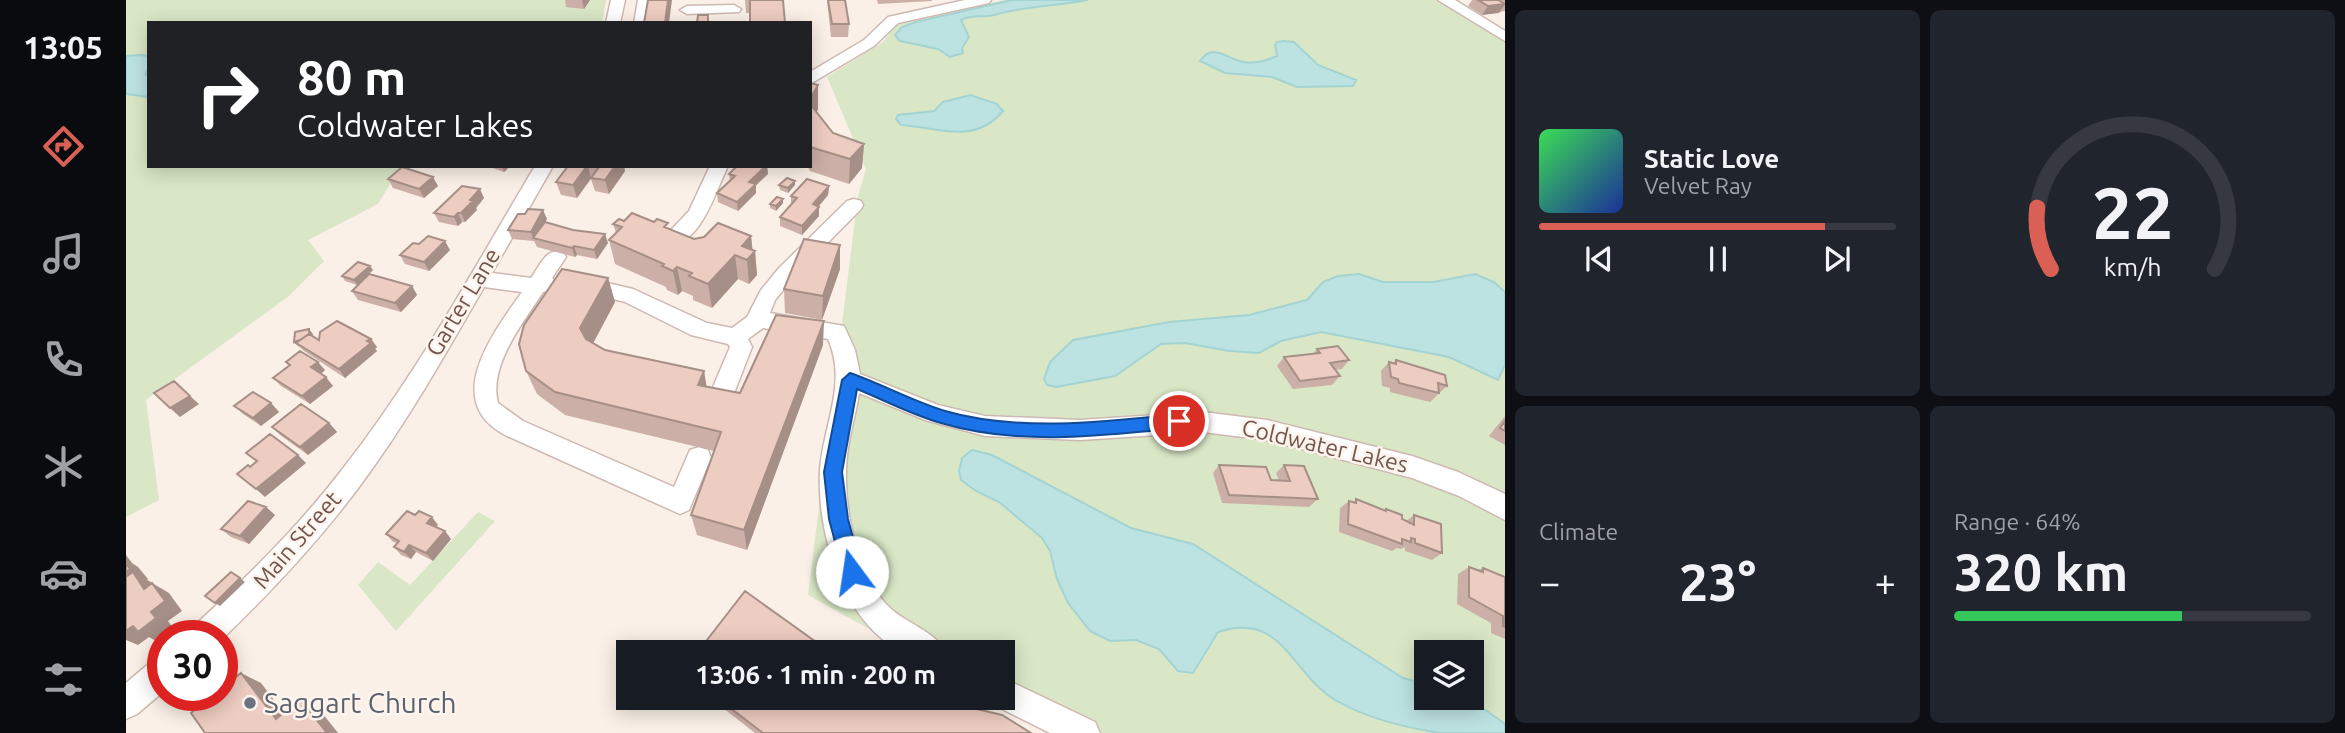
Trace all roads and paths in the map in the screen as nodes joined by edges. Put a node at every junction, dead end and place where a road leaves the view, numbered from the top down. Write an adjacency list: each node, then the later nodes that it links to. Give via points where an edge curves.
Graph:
1 (618, 0): 7 (street)
2 (646, 0): 8 (street)
3 (984, 0): 10 (street, via 893,20 869,43)
4 (1445, 0): 9 (street)
5 (687, 10): 6 (street)
6 (734, 10)
7 (613, 21)
8 (641, 21)
9 (1505, 37)
10 (812, 78)
11 (543, 168): 16 (street, Garter Lane)
12 (718, 168): 14 (street, via 693,222 674,239)
13 (855, 205): 18 (street, via 767,296)
14 (658, 232)
15 (556, 257): 17 (street)
16 (478, 279): 17 (street); 22 (street, Garter Lane)
17 (537, 286): 19 (street, via 566,281 616,290 712,335); 23 (street, via 493,357 485,399 499,421 680,502)
18 (759, 319): 19 (street); 20 (street, via 836,332 846,353)
19 (735, 337): 21 (street, via 741,347)
20 (850, 380): 24 (street, Coldwater Lakes, via 943,417 984,425 1110,429 1179,421 1283,431 1430,471); 26 (street, via 833,472 838,519 852,572 875,614)
21 (717, 406)
22 (380, 436): 25 (street, Main Street, via 315,521)
23 (699, 458)
24 (1505, 508)
25 (221, 620)
26 (912, 640)
27 (147, 685): 29 (street)
28 (1015, 699): 30 (street)
29 (126, 703)
30 (1084, 733)

